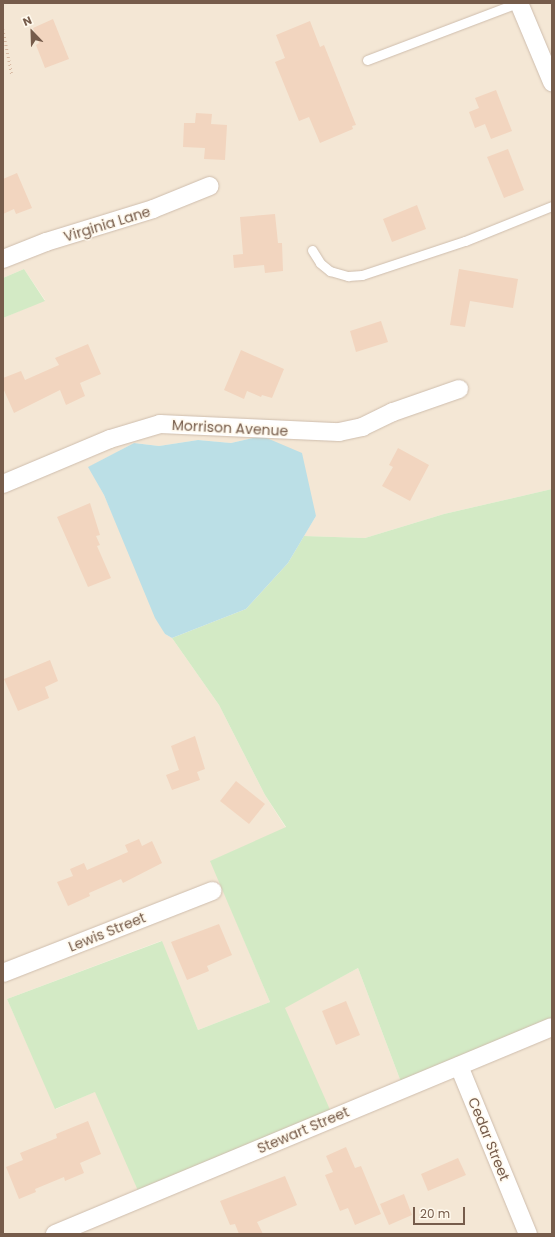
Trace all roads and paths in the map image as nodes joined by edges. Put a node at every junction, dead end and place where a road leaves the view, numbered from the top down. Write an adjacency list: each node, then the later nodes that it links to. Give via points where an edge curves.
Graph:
1 (518, 3): 3 (lane); 5 (street)
2 (3, 29): 4 (path)
3 (367, 60)
4 (12, 75)
5 (552, 82)
6 (210, 186): 9 (street, Virginia Lane, via 153,209 46,242)
7 (552, 206): 8 (lane, via 465,241 362,275 348,276 330,270 320,263)
8 (312, 250)
9 (3, 259)
10 (459, 389): 11 (street, Morrison Avenue, via 393,412 362,427 339,432 160,424 116,437)
11 (3, 484)
12 (212, 891): 13 (street, Lewis Street)
13 (3, 973)
14 (552, 1027): 15 (street, Stewart Street)
15 (459, 1066): 16 (street, Stewart Street); 17 (street, Cedar Street)
16 (55, 1234)
17 (528, 1234)

